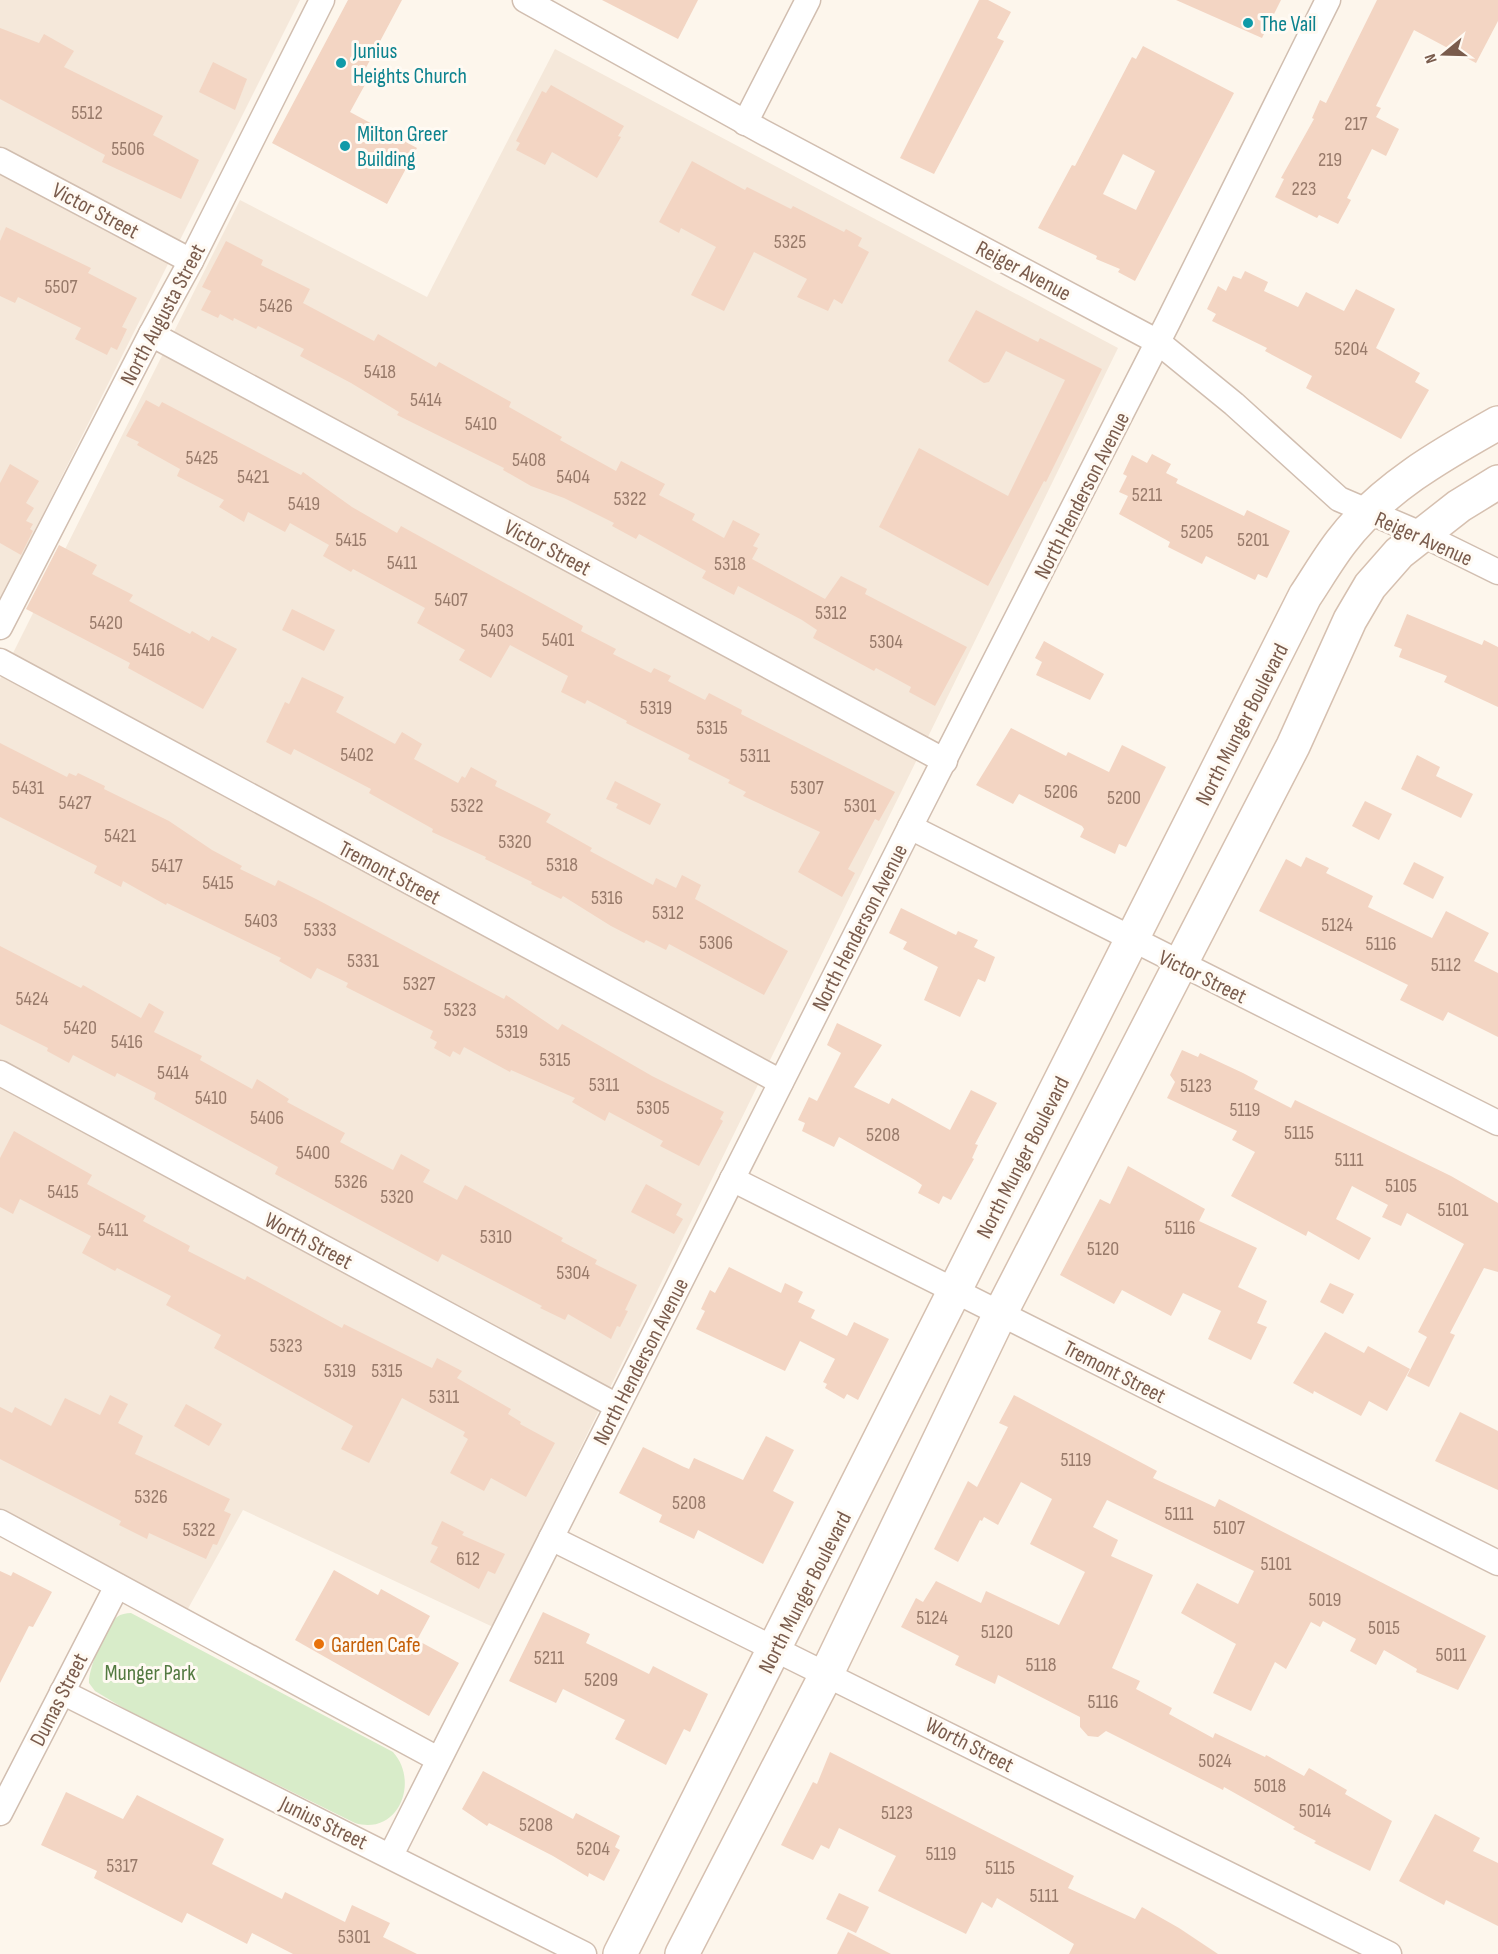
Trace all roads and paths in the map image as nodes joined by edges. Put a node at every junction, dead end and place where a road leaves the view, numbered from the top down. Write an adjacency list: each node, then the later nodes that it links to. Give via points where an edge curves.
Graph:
1 (322, 0): 7 (street, North Augusta Street)
2 (525, 0): 5 (street, Reiger Avenue)
3 (808, 0): 5 (street)
4 (1328, 0): 9 (street, North Henderson Avenue)
5 (745, 123): 9 (street, Reiger Avenue)
6 (0, 160): 7 (street, Victor Street)
7 (192, 261): 8 (street, North Augusta Street)
8 (151, 334): 15 (street, North Augusta Street); 17 (street, Victor Street)
9 (1158, 342): 12 (street, Reiger Avenue, via 1339,499); 17 (street, North Henderson Avenue)
10 (1498, 423): 12 (main road, North Munger Boulevard, via 1412,475)
11 (1498, 482): 13 (main road)
12 (1367, 512): 13 (street, Reiger Avenue); 19 (main road, North Munger Boulevard, via 1341,541 1305,596)
13 (1421, 534): 14 (street, Reiger Avenue); 20 (main road, via 1370,586 1350,620 1293,746)
14 (1498, 572)
15 (2, 618)
16 (0, 661): 22 (street, Tremont Street)
17 (945, 761): 18 (street, North Henderson Avenue)
18 (910, 826): 19 (street, Victor Street); 22 (street, North Henderson Avenue)
19 (1132, 940): 20 (street, Victor Street); 25 (main road, North Munger Boulevard)
20 (1180, 965): 23 (street, Victor Street); 26 (main road)
21 (0, 1073): 27 (street, Worth Street)
22 (781, 1082): 24 (street, North Henderson Avenue)
23 (1498, 1123)
24 (732, 1179): 25 (street, Tremont Street); 27 (street, North Henderson Avenue)
25 (954, 1290): 26 (street, Tremont Street); 32 (main road, North Munger Boulevard)
26 (1000, 1314): 30 (street, Tremont Street); 33 (main road)
27 (617, 1406): 29 (street, North Henderson Avenue)
28 (0, 1522): 31 (street)
29 (551, 1538): 32 (street, Worth Street); 35 (street, North Henderson Avenue)
30 (1498, 1563)
31 (117, 1586): 34 (street, Dumas Street); 35 (street)
32 (775, 1649): 33 (street, Worth Street); 39 (main road, North Munger Boulevard)
33 (827, 1673): 40 (main road); 41 (street, Worth Street)
34 (62, 1692): 36 (street, Dumas Street); 37 (street, Junius Street)
35 (438, 1759): 37 (street, North Henderson Avenue)
36 (0, 1813)
37 (391, 1855): 38 (street, Junius Street)
38 (584, 1954)
39 (620, 1954)
40 (682, 1954)
41 (1389, 1954)

